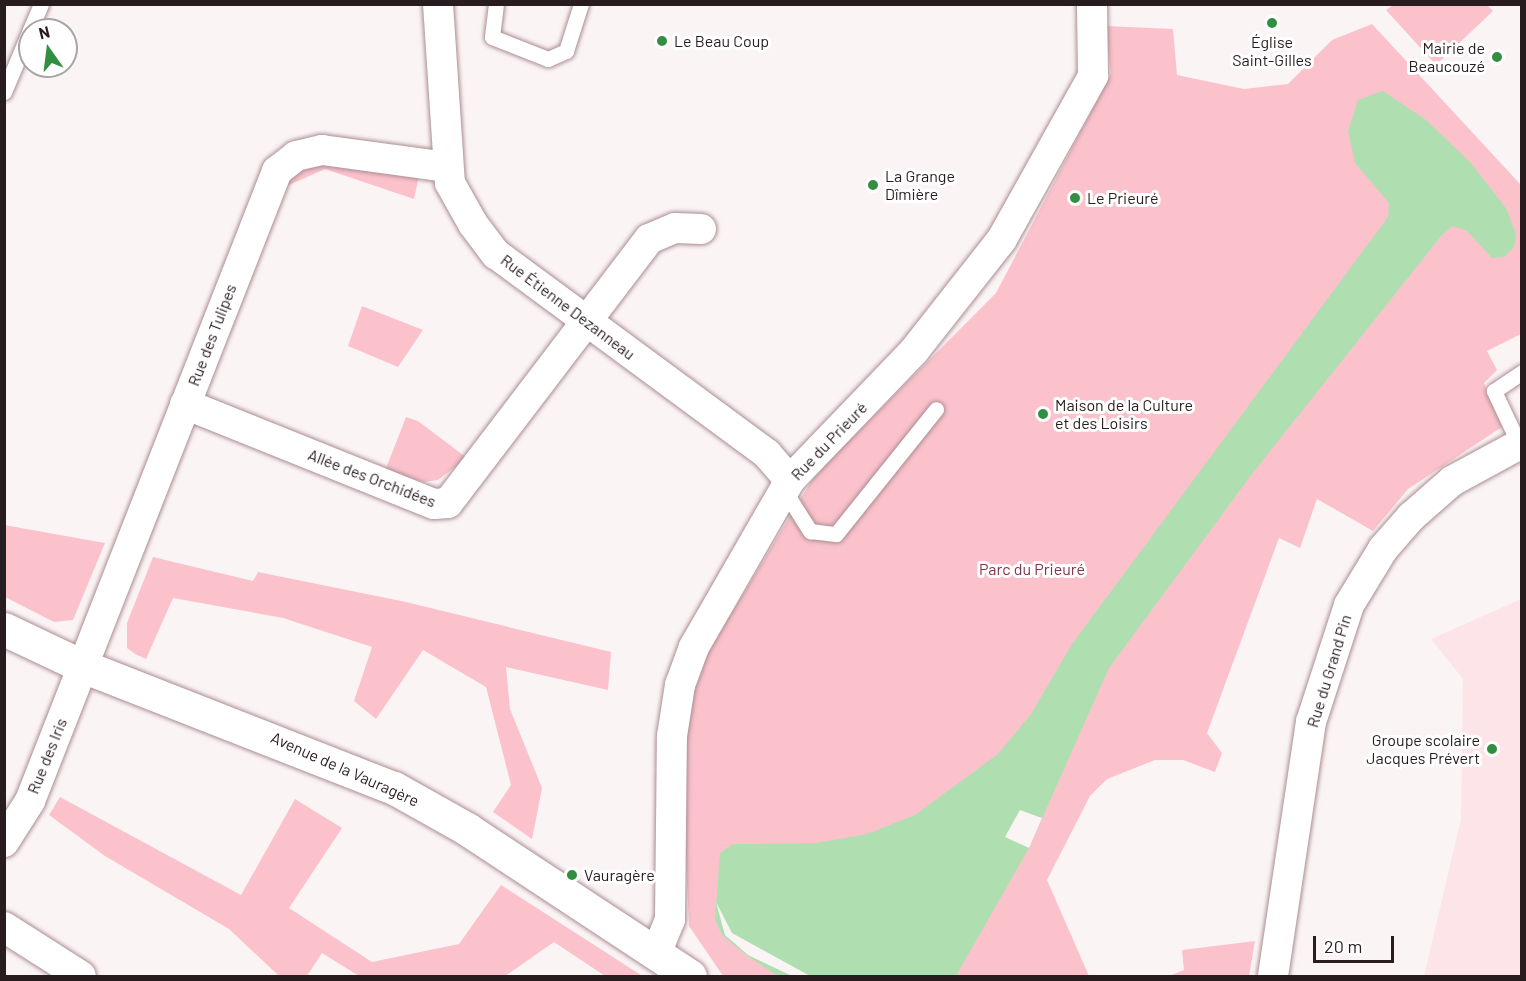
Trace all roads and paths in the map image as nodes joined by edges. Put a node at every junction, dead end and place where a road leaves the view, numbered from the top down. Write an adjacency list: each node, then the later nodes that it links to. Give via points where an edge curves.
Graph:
1 (41, 4): 6 (lane)
2 (438, 4): 9 (street, Rue Étienne Dezanneau)
3 (496, 4): 4 (lane, via 492,37 548,59 566,51)
4 (581, 4)
5 (1092, 4): 16 (street, Rue du Prieuré, via 1093,76 1002,239 914,351)
6 (35, 18)
7 (18, 59): 8 (lane)
8 (4, 92)
9 (448, 167): 11 (street, Rue Étienne Dezanneau, via 456,198 496,254); 13 (street, Rue des Tulipes, via 322,150 285,162 271,182)
10 (701, 229): 11 (street, Allée des Orchidées, via 675,228 649,239)
11 (587, 322): 13 (street, Allée des Orchidées, via 448,503 434,504); 16 (street, Rue Étienne Dezanneau, via 767,454)
12 (1521, 372): 15 (lane, via 1494,391)
13 (185, 404): 18 (street, Rue des Tulipes)
14 (936, 409): 16 (lane, via 836,534 810,531)
15 (1520, 443): 23 (street, Rue du Grand Pin, via 1460,476 1418,510 1383,549 1349,605 1311,722)
16 (787, 485): 21 (street, Rue du Prieuré, via 694,647 680,685 672,736)
17 (4, 629): 18 (street, Avenue de la Vauragère)
18 (82, 666): 19 (street, Rue des Iris, via 30,801); 21 (street, Avenue de la Vauragère, via 394,788 467,829)
19 (4, 842)
20 (4, 927): 22 (street)
21 (671, 968)
22 (81, 976)
23 (1273, 976)

